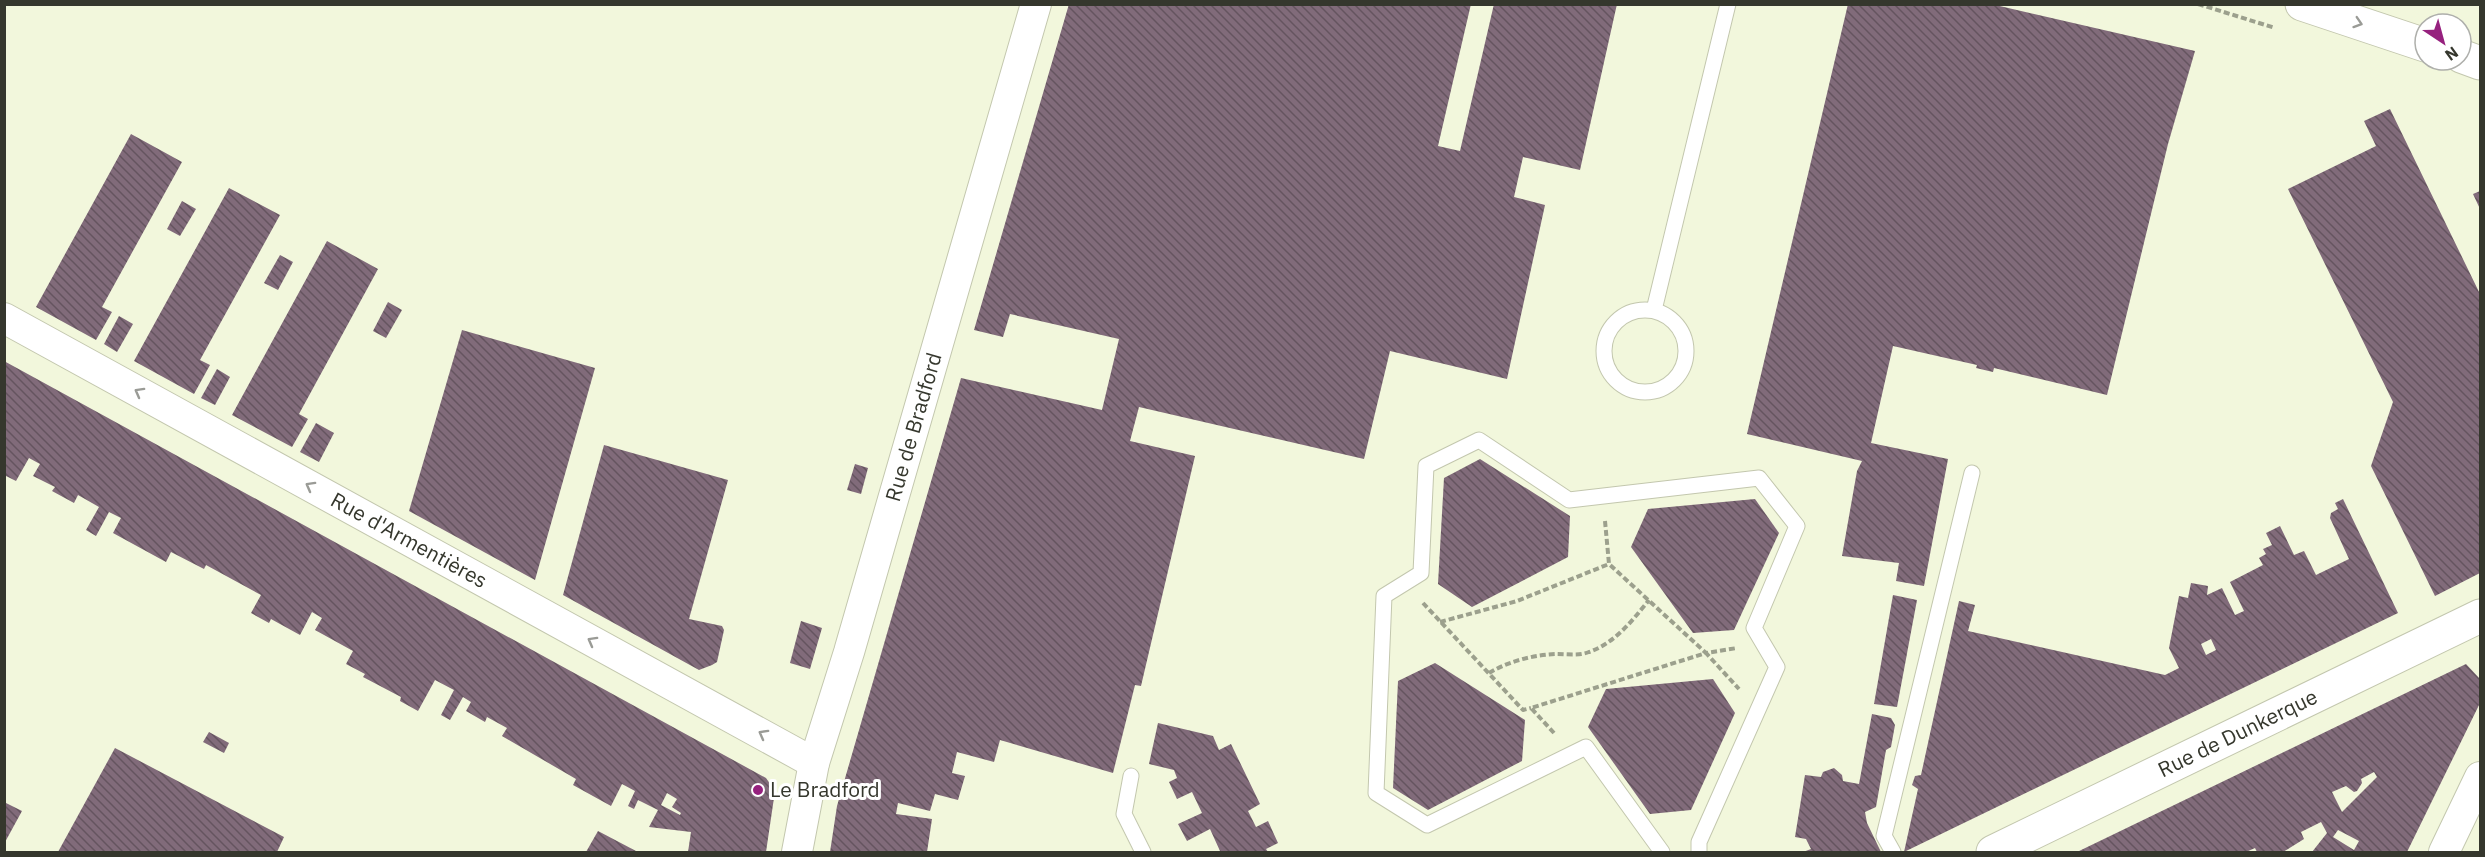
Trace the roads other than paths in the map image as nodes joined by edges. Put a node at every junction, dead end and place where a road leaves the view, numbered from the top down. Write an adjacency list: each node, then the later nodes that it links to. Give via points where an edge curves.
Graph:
1 (1036, 4): 9 (street, Rue de Bradford)
2 (1728, 4): 5 (lane)
3 (2302, 4): 4 (main road, one-way to 4)
4 (2413, 41)
5 (1654, 310): 5 (lane, via 1630,313 1612,327 1606,338 1605,361 1609,372 1626,388 1637,392 1660,390 1671,384 1679,376 1687,354 1682,331)
6 (4, 318): 9 (street, Rue d'Armentières, one-way to 6)
7 (1972, 473): 16 (lane, via 1884,836)
8 (2481, 616): 17 (main road, Rue de Dunkerque)
9 (814, 763): 12 (street, Rue de Bradford)
10 (1131, 776): 13 (lane, via 1124,813)
11 (2481, 777): 18 (street)
12 (797, 852)
13 (1143, 852)
14 (1662, 852): 15 (lane, via 1586,747 1427,825 1376,793 1384,596 1421,573 1426,466 1479,440 1569,501 1759,478 1797,526 1754,628 1776,667 1699,842)
15 (1699, 852)
16 (1893, 852)
17 (1993, 852)
18 (2444, 852)

